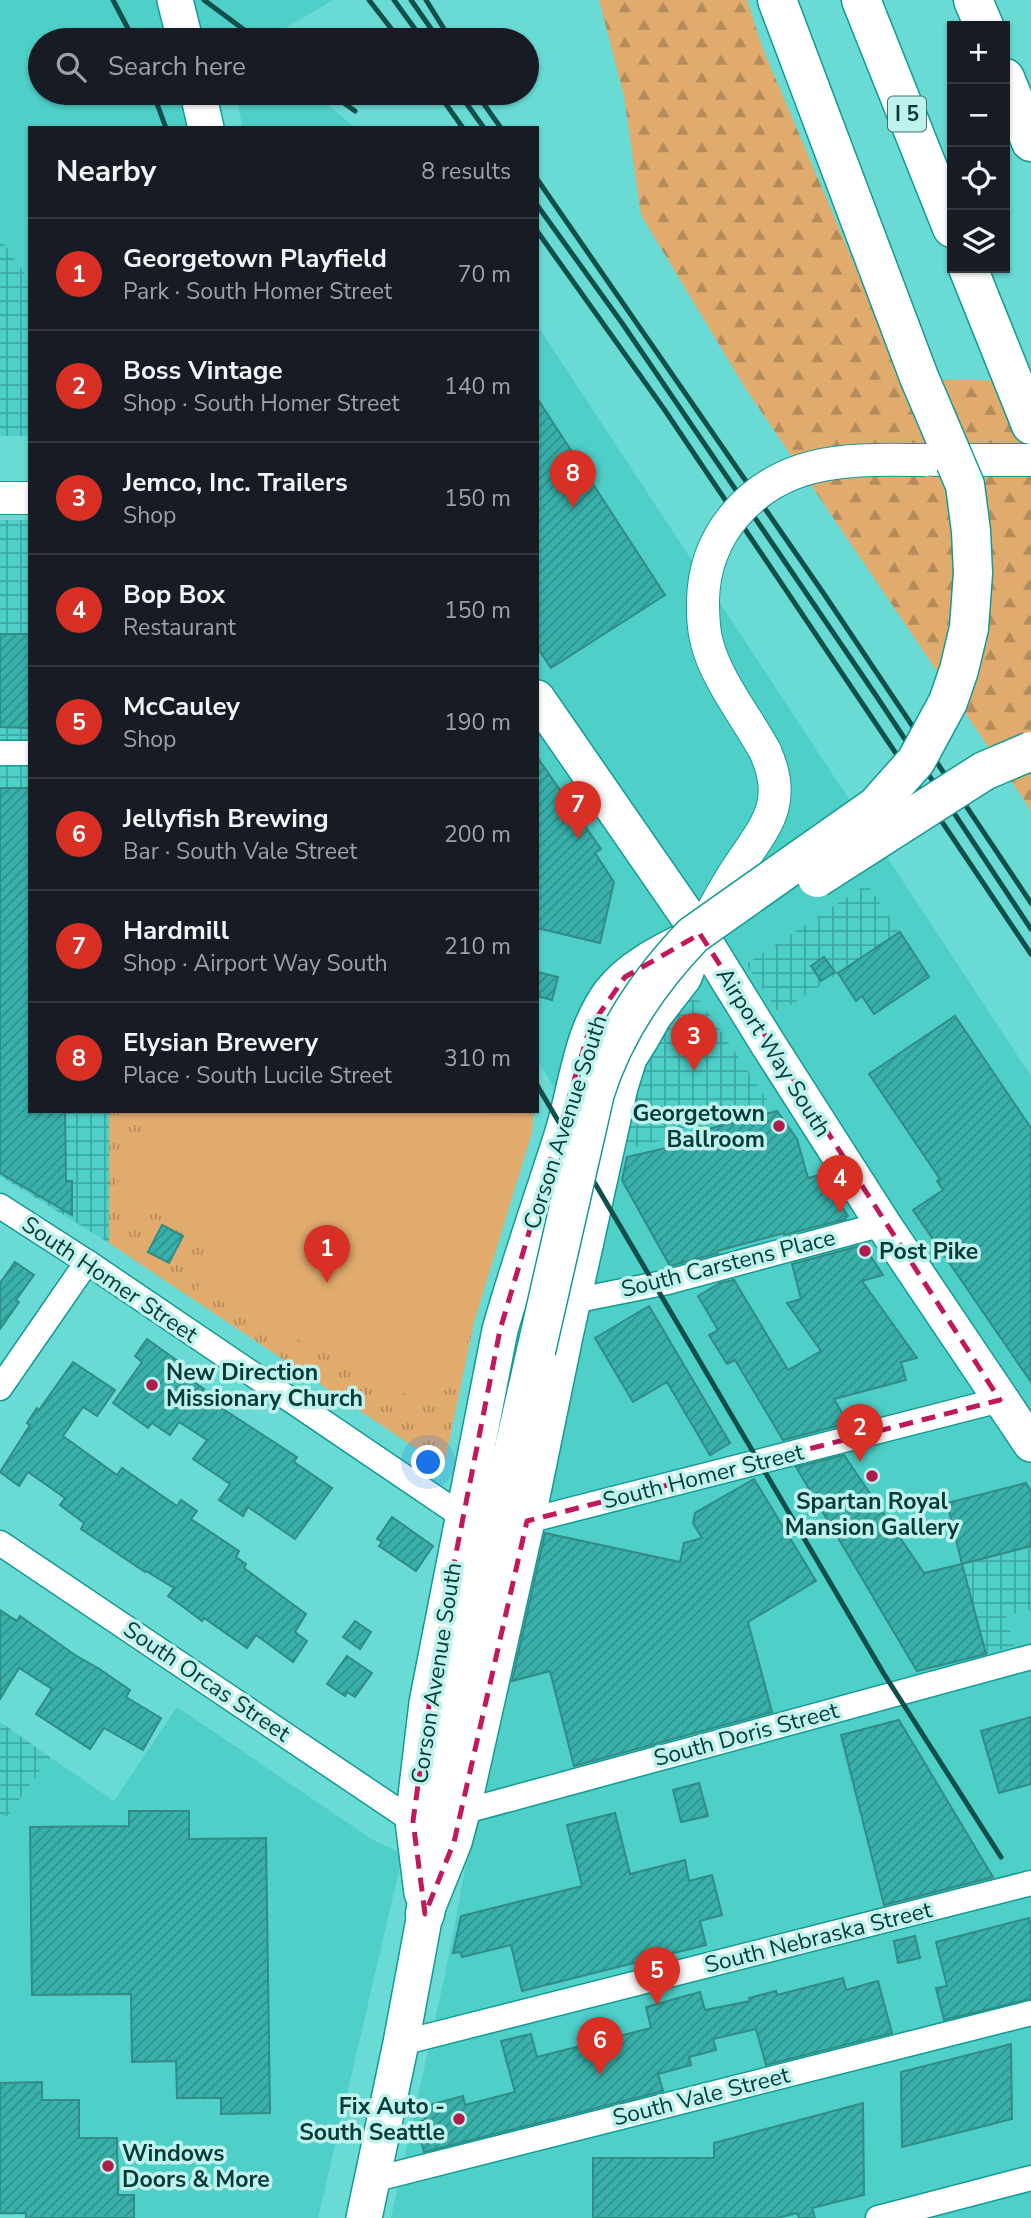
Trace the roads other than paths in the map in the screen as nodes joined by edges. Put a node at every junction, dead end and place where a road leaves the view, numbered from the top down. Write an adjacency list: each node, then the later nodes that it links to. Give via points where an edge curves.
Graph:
1 (175, 0): 6 (main road)
2 (776, 0): 22 (highway, bridge, via 919,377 965,485 973,573 969,628 948,702 916,761 876,806 693,935)
3 (862, 0): 11 (highway, I 5)
4 (973, 0): 5 (highway)
5 (982, 21)
6 (182, 28)
7 (1007, 84): 10 (highway)
8 (201, 105): 9 (main road)
9 (206, 126)
10 (1031, 142)
11 (947, 215)
12 (970, 273): 13 (highway)
13 (1031, 425)
14 (1031, 460): 21 (street, bridge, via 853,461 814,467 762,490 723,529 706,572 706,643 772,766 775,801 768,822)
15 (0, 498): 16 (street)
16 (28, 498)
17 (539, 701): 21 (main road, Airport Way South)
18 (1031, 751): 22 (highway, bridge, via 984,771 787,897)
19 (0, 753): 20 (street)
20 (28, 753)
21 (700, 934): 24 (main road, Airport Way South); 25 (main road, Corson Avenue South, via 628,974 599,1010 590,1027); 26 (main road, Corson Avenue South, via 684,977 629,1058)
22 (668, 961): 39 (highway, bridge, via 619,1035 595,1093 474,1625)
23 (0, 1206): 27 (street, South Homer Street)
24 (883, 1224): 28 (street, South Carstens Place, via 668,1282); 30 (main road, Airport Way South)
25 (533, 1227): 26 (main road); 32 (main road, Corson Avenue South, via 500,1330)
26 (587, 1238): 28 (main road, Corson Avenue South)
27 (87, 1262): 29 (street); 32 (street, South Homer Street)
28 (573, 1301): 33 (main road, Corson Avenue South)
29 (0, 1388)
30 (1000, 1400): 31 (main road, Airport Way South); 33 (street, South Homer Street)
31 (1031, 1444)
32 (462, 1516): 37 (main road, Corson Avenue South, via 427,1703)
33 (527, 1521): 36 (main road, Corson Avenue South)
34 (0, 1543): 37 (street, South Orcas Street)
35 (1031, 1657): 36 (street, South Doris Street)
36 (462, 1812): 39 (main road, Corson Avenue South)
37 (413, 1821): 39 (main road, Corson Avenue South)
38 (1031, 1883): 41 (street, South Nebraska Street)
39 (425, 1914): 41 (main road, Corson Avenue South)
40 (1031, 2013): 43 (street, South Vale Street)
41 (401, 2043): 43 (main road, Corson Avenue South)
42 (1031, 2178): 45 (street)
43 (372, 2180): 44 (main road, Corson Avenue South)
44 (364, 2218)
45 (878, 2218)

